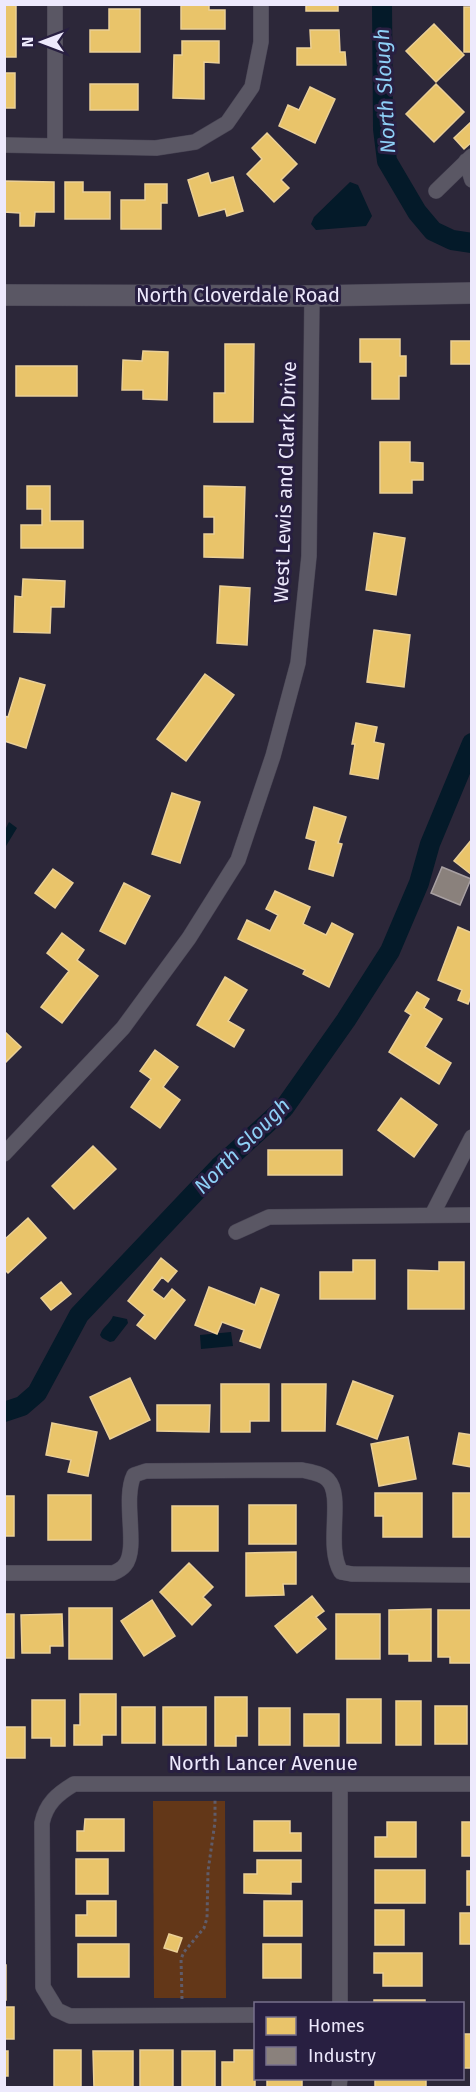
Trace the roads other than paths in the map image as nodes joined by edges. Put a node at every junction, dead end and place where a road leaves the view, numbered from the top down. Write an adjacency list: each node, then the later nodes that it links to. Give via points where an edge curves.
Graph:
1 (55, 4): 4 (street)
2 (261, 4): 4 (street, via 261,42 252,87 227,123 195,142 156,148)
3 (4, 145): 4 (street)
4 (55, 146)
5 (469, 158): 6 (street); 7 (street)
6 (471, 180)
7 (436, 191)
8 (471, 294): 10 (main road, North Cloverdale Road)
9 (4, 295): 10 (main road, North Cloverdale Road)
10 (312, 296): 12 (street, West Lewis and Clark Drive, via 309,556 298,663 273,756 238,860 189,938 123,1028)
11 (471, 1137): 13 (street)
12 (4, 1154)
13 (432, 1215): 14 (street); 15 (street, via 269,1217)
14 (471, 1215)
15 (236, 1232)
16 (4, 1574): 17 (street, via 113,1573 124,1568 130,1548 130,1485 134,1475 146,1471 302,1470 328,1479 332,1488 335,1562 341,1572)
17 (471, 1575)
18 (340, 1784): 19 (street, North Lancer Avenue); 20 (street); 21 (street, North Lancer Avenue, via 74,1784 58,1794 44,1814 43,1987 57,2010 70,2016)
19 (471, 1784)
20 (340, 2002)
21 (254, 2015)

